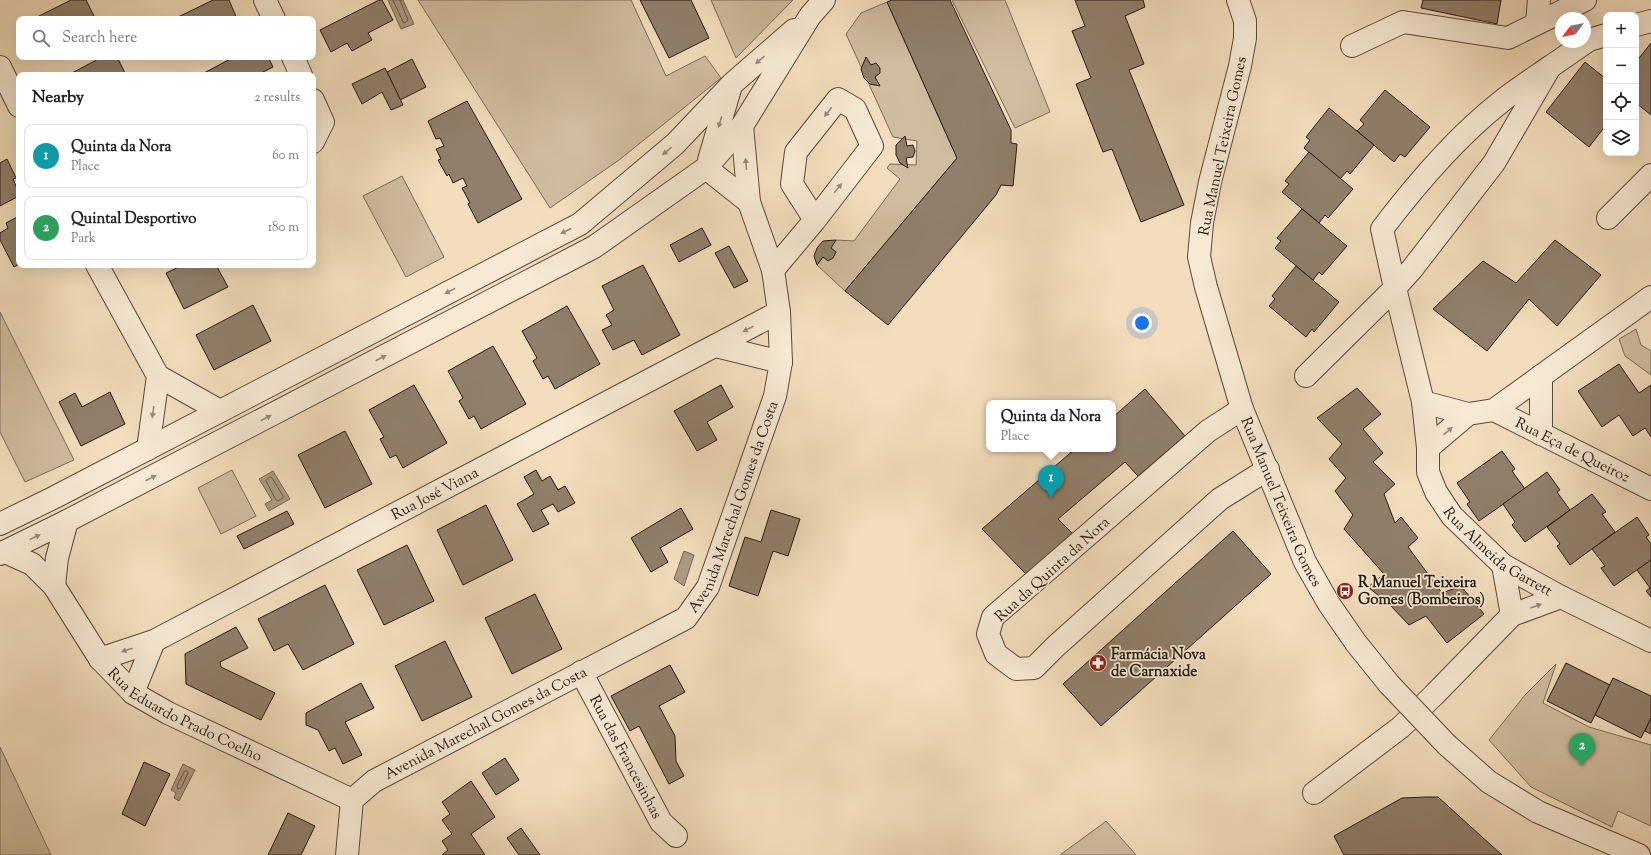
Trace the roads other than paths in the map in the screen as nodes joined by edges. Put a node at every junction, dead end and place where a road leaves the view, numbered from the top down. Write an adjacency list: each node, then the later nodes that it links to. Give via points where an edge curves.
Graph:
1 (266, 0): 6 (street)
2 (1539, 0): 8 (street)
3 (1585, 0): 8 (street)
4 (1243, 2): 37 (street, Rua Manuel Teixeira Gomes, via 1245,38 1202,223 1200,257 1206,287)
5 (817, 8): 16 (street, one-way to 16); 19 (street)
6 (273, 16)
7 (1651, 21): 9 (street)
8 (1537, 23): 11 (street, via 1508,38 1403,22)
9 (1639, 24)
10 (1603, 36): 14 (street, via 1589,40)
11 (1352, 46)
12 (294, 60): 15 (street)
13 (0, 67): 17 (street)
14 (1550, 67): 28 (street, via 1494,163); 28 (street, Rua Almeida Garrett, via 1502,101 1455,143 1410,193 1382,230)
15 (300, 72)
16 (732, 84): 21 (street, one-way to 21); 39 (street, one-way to 39, via 675,144 580,224)
17 (16, 100)
18 (316, 107): 20 (street, via 323,122)
19 (742, 126): 21 (street); 23 (street, Avenida Marechal Gomes da Costa, one-way to 19)
20 (316, 136)
21 (706, 168): 23 (street); 46 (street, one-way to 21, via 594,247)
22 (1651, 175): 24 (street)
23 (749, 202): 27 (street, Avenida Marechal Gomes da Costa)
24 (1608, 218)
25 (815, 220): 25 (street, one-way to 25, via 872,146 855,110 838,99 796,152 792,184); 27 (street)
26 (100, 268): 33 (street)
27 (774, 270): 30 (street, Avenida Marechal Gomes da Costa)
28 (1395, 288): 34 (street); 36 (street, Rua Almeida Garrett)
29 (1648, 302): 35 (street)
30 (779, 312): 31 (street, Rua José Viana, one-way to 31); 32 (street, Avenida Marechal Gomes da Costa)
31 (716, 346): 32 (street); 53 (street, Rua José Viana)
32 (781, 362): 56 (street, Avenida Marechal Gomes da Costa, via 776,396 708,587 686,618)
33 (158, 376): 39 (street); 43 (street, one-way to 43)
34 (1306, 376)
35 (1541, 376): 38 (street); 41 (street)
36 (1423, 402): 40 (street); 42 (street, Rua Almeida Garrett)
37 (1242, 409): 44 (street, Rua Manuel Teixeira Gomes); 44 (street, Rua da Quinta da Nora, via 1208,432 993,617 988,634 996,654 1016,669 1034,668 1220,499)
38 (1494, 410): 40 (street); 41 (street, Rua Eça de Queiroz)
39 (220, 411): 43 (street)
40 (1468, 414): 42 (street, one-way to 40)
41 (1541, 434): 45 (street, Rua Eça de Queiroz)
42 (1428, 448): 49 (street, Rua Almeida Garrett, via 1428,472 1436,492 1452,516)
43 (148, 449): 47 (street)
44 (1268, 469): 62 (street, Rua Manuel Teixeira Gomes, bridge, via 1305,562 1329,604 1389,684 1447,745 1489,782 1538,812)
45 (1651, 490)
46 (68, 521): 48 (street, one-way to 46); 50 (street, via 57,558)
47 (0, 524)
48 (3, 553): 50 (street, Rua Eduardo Prado Coelho, via 32,564)
49 (1503, 565): 51 (street, Rua Almeida Garrett); 52 (street)
50 (54, 586): 55 (street, Rua Eduardo Prado Coelho)
51 (1561, 597): 52 (street, one-way to 51); 54 (street, Rua Almeida Garrett)
52 (1512, 615): 58 (street, via 1401,727)
53 (154, 641): 55 (street, Rua José Viana, one-way to 55); 57 (street)
54 (1651, 641)
55 (100, 659): 57 (street, Rua Eduardo Prado Coelho)
56 (581, 672): 59 (street, Avenida Marechal Gomes da Costa, via 374,781); 60 (street, Rua das Francesinhas, via 661,822)
57 (133, 693): 59 (street, Rua Eduardo Prado Coelho, via 168,713)
58 (1314, 793)
59 (352, 800): 61 (street)
60 (676, 836)
61 (347, 855)
62 (1639, 855)

